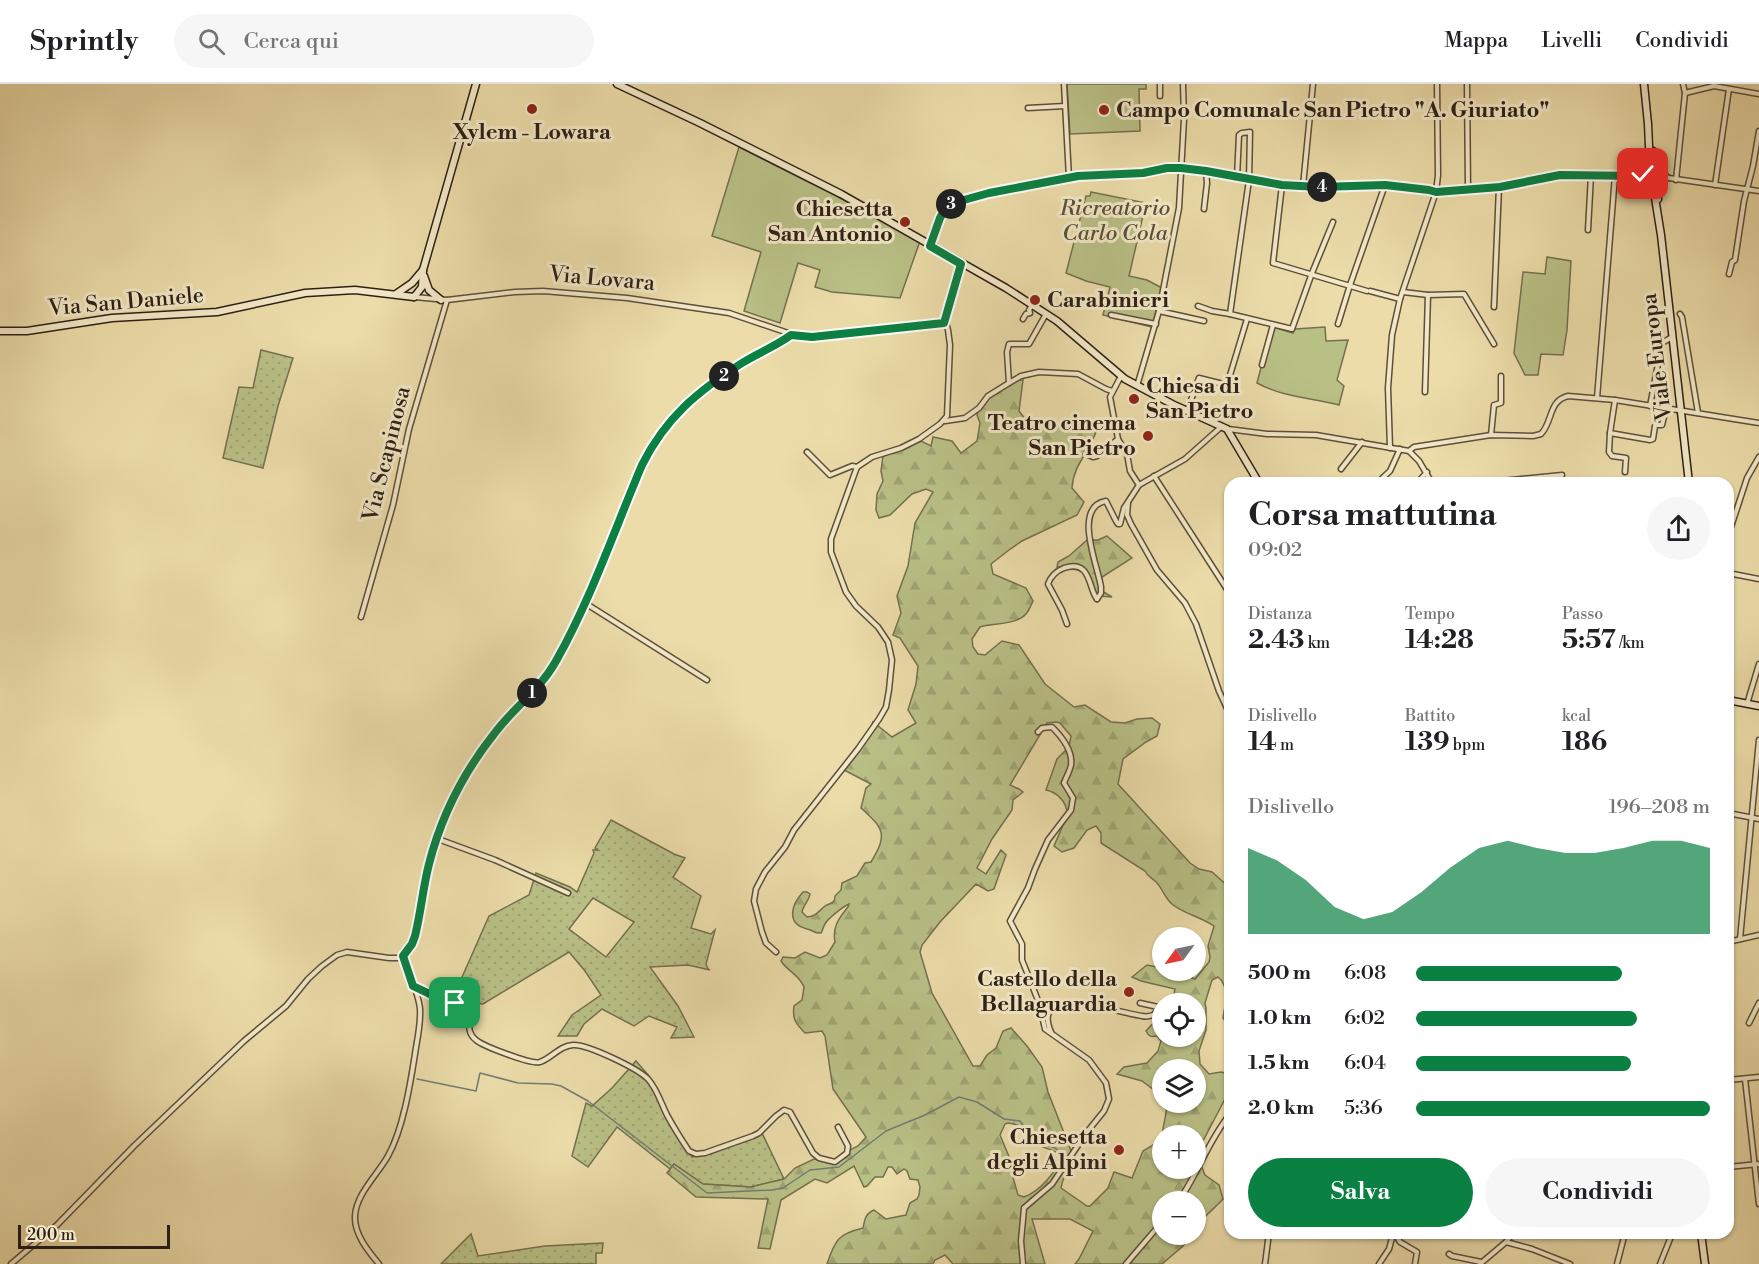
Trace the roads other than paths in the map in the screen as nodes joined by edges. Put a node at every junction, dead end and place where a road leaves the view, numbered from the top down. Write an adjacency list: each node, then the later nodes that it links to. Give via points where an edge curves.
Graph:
1 (476, 84): 46 (street)
2 (617, 84): 44 (street, via 800,173)
3 (1064, 84): 15 (street)
4 (1160, 84): 14 (street)
5 (1183, 84): 19 (street)
6 (1313, 84): 35 (street)
7 (1437, 84): 40 (street)
8 (1467, 84): 37 (street)
9 (1644, 84): 17 (street)
10 (1683, 84): 12 (street)
11 (1729, 89): 12 (street, via 1714,86); 13 (street); 32 (street)
12 (1685, 93): 31 (street)
13 (1759, 94)
14 (1161, 96)
15 (1065, 106): 16 (street); 27 (street)
16 (1028, 108)
17 (1648, 124): 20 (street); 21 (street)
18 (1759, 131): 38 (street)
19 (1181, 168): 22 (street); 27 (street); 61 (street, via 1179,208)
20 (1649, 169): 21 (street); 25 (street); 28 (street)
21 (1660, 169): 28 (street); 29 (street)
22 (1206, 171): 26 (street); 41 (street)
23 (1591, 175): 24 (street); 36 (street, via 1560,175); 43 (street)
24 (1615, 176): 25 (street); 84 (street)
25 (1640, 176): 28 (street)
26 (1237, 177): 30 (street); 30 (street, via 1239,135 1250,132)
27 (1069, 178): 44 (street, via 953,203 940,218)
28 (1655, 178): 29 (street); 75 (street, Viale Europa)
29 (1669, 178): 31 (street)
30 (1249, 180): 33 (street); 63 (street)
31 (1676, 180): 32 (street)
32 (1715, 184): 38 (street)
33 (1282, 185): 35 (street); 47 (street, via 1273,263)
34 (1385, 185): 35 (street); 40 (street); 50 (street)
35 (1303, 186)
36 (1500, 187): 37 (street); 59 (street)
37 (1468, 190): 40 (street)
38 (1748, 190): 39 (street); 48 (street)
39 (1759, 191)
40 (1436, 192): 51 (street)
41 (1204, 209)
42 (1333, 222): 47 (street)
43 (1588, 230)
44 (930, 246): 45 (street)
45 (961, 264): 60 (street, via 1006,288); 69 (street)
46 (423, 270): 49 (street); 54 (street, via 422,287); 56 (street, via 429,290)
47 (1312, 273): 50 (street); 72 (street, via 1292,329)
48 (1729, 274)
49 (412, 283): 52 (street); 54 (street)
50 (1350, 285): 55 (street); 71 (street)
51 (1403, 292): 53 (street); 55 (street)
52 (396, 294): 54 (street, Via Lovara); 57 (street, Via Lovara, via 317,292)
53 (1428, 295): 76 (street, via 1464,294); 83 (street)
54 (414, 297): 56 (street, Via Lovara)
55 (1400, 299): 98 (street, via 1389,369)
56 (444, 300): 74 (street, Via Lovara, via 543,291 627,298 729,314); 123 (street, Via Scapinosa)
57 (255, 304): 73 (street, Via San Daniele, via 217,312 112,318 27,331)
58 (1198, 306): 63 (street)
59 (1494, 307)
60 (1029, 310): 62 (street); 67 (street)
61 (1159, 311): 68 (street); 70 (street)
62 (1046, 314): 78 (street); 80 (street, via 1029,344 1008,346)
63 (1230, 314): 66 (street)
64 (1680, 314): 90 (street)
65 (1111, 315): 70 (street)
66 (1247, 318): 72 (street); 88 (street, via 1227,385 1199,378)
67 (1023, 319)
68 (1204, 321)
69 (944, 323): 74 (street, Via Lovara, via 812,337); 91 (street, via 950,345 948,410)
70 (1156, 324): 81 (street)
71 (1338, 324)
72 (1273, 325): 77 (street)
73 (0, 331)
74 (791, 335): 122 (street, via 693,397 663,431 642,465)
75 (1672, 337): 86 (street, via 1662,343); 89 (street, Viale Europa)
76 (1494, 344)
77 (1262, 365)
78 (1122, 376): 81 (street); 82 (street)
79 (1501, 376): 95 (street, via 1501,403 1494,405)
80 (1009, 383): 82 (street, via 1039,372 1078,374); 91 (street, via 965,418)
81 (1137, 386): 88 (street)
82 (1112, 391): 96 (street)
83 (1425, 392)
84 (1597, 398): 85 (street); 95 (street, via 1562,398 1555,403 1548,425 1540,434)
85 (1615, 400): 86 (street); 94 (street)
86 (1650, 406): 87 (street)
87 (1666, 409): 89 (street); 94 (street, via 1662,425 1655,426 1652,440)
88 (1187, 411): 93 (street)
89 (1682, 412): 90 (street); 115 (street, Viale Europa)
90 (1698, 413): 92 (street)
91 (944, 421): 104 (street, via 919,439)
92 (1759, 423)
93 (1224, 427): 97 (street); 108 (street, via 1185,459); 110 (street)
94 (1610, 433): 107 (street, via 1609,452 1626,458)
95 (1491, 435): 100 (street)
96 (1118, 439): 102 (street, via 1097,456); 116 (street)
97 (1362, 442): 98 (street); 105 (street)
98 (1390, 448): 99 (street)
99 (1400, 449): 100 (street); 111 (street)
100 (1408, 451): 106 (street)
101 (807, 452): 104 (street, via 830,475)
102 (1086, 454)
103 (1759, 458): 118 (street, via 1747,478)
104 (857, 467): 141 (street, via 830,547 846,592 888,642 892,660 888,701 864,742 794,830 756,889 754,902 762,932 766,943)
105 (1341, 469)
106 (1426, 472): 112 (street); 113 (street)
107 (1624, 472)
108 (1154, 476): 116 (street); 121 (street)
109 (1562, 476): 114 (street)
110 (1255, 477)
111 (1384, 477)
112 (1422, 477)
113 (1429, 477)
114 (1553, 477)
115 (1688, 477)
116 (1139, 485): 117 (street)
117 (1128, 503): 124 (street, via 1119,524 1105,501 1089,516 1091,550 1101,587 1097,599 1083,570 1073,566 1051,576 1048,584); 128 (street, via 1131,524 1157,570 1185,603 1196,624)
118 (1734, 518)
119 (1734, 574): 120 (street)
120 (1759, 579)
121 (1224, 585)
122 (585, 603): 126 (street); 136 (street, via 555,663 470,767)
123 (361, 617)
124 (1067, 624)
125 (1759, 663): 129 (street)
126 (707, 680)
127 (1734, 700): 129 (street)
128 (1224, 702)
129 (1747, 704): 130 (street)
130 (1759, 706)
131 (1038, 732): 147 (street, via 1051,726 1063,739 1071,762 1064,784 1073,802 1069,814 1049,838 1010,921 1022,944 1022,960 1044,1027)
132 (1759, 740): 134 (street)
133 (1734, 814): 134 (street)
134 (1753, 818): 135 (street); 139 (street)
135 (1759, 819)
136 (438, 839): 137 (street); 142 (street, via 415,936)
137 (568, 893)
138 (1759, 935): 139 (street)
139 (1740, 939): 140 (street)
140 (1734, 940)
141 (776, 952)
142 (403, 956): 143 (street); 168 (street, via 388,958 347,952 322,966 286,1006 134,1146 57,1225)
143 (413, 986): 152 (street, via 444,1000 463,1003 469,1011 469,1029 475,1039 529,1062 540,1062 561,1048 575,1045 630,1066 653,1085 693,1153 705,1153 753,1136 784,1110 790,1112 813,1153 835,1162 847,1153 848,1146); 169 (street, via 420,1010 408,1095 393,1146 355,1212 360,1237)
144 (1140, 1003): 147 (street, via 1158,1007 1155,1014 1135,1015 1098,1005 1061,1005 1048,1015)
145 (1759, 1003): 146 (street)
146 (1749, 1023)
147 (1051, 1033): 170 (street, via 1089,1060 1106,1083 1109,1099 1054,1181 1024,1208)
148 (1759, 1077): 149 (street)
149 (1745, 1079): 150 (street); 153 (street)
150 (1734, 1080)
151 (1224, 1122): 155 (street)
152 (838, 1127)
153 (1757, 1164): 154 (street); 156 (street)
154 (1734, 1166)
155 (1185, 1191)
156 (1759, 1204)
157 (1152, 1234): 171 (street)
158 (1268, 1239): 172 (street)
159 (1392, 1239): 173 (street)
160 (1398, 1239): 174 (street, via 1417,1252)
161 (1508, 1239): 165 (street)
162 (1623, 1239): 176 (street)
163 (1670, 1239): 177 (street)
164 (1702, 1239): 178 (street)
165 (1506, 1242): 167 (street); 175 (street)
166 (1449, 1254): 167 (street)
167 (1481, 1263)
168 (10, 1264)
169 (379, 1264)
170 (1023, 1264)
171 (1126, 1264)
172 (1265, 1264)
173 (1378, 1264)
174 (1415, 1264)
175 (1570, 1264)
176 (1617, 1264)
177 (1660, 1264)
178 (1705, 1264)

